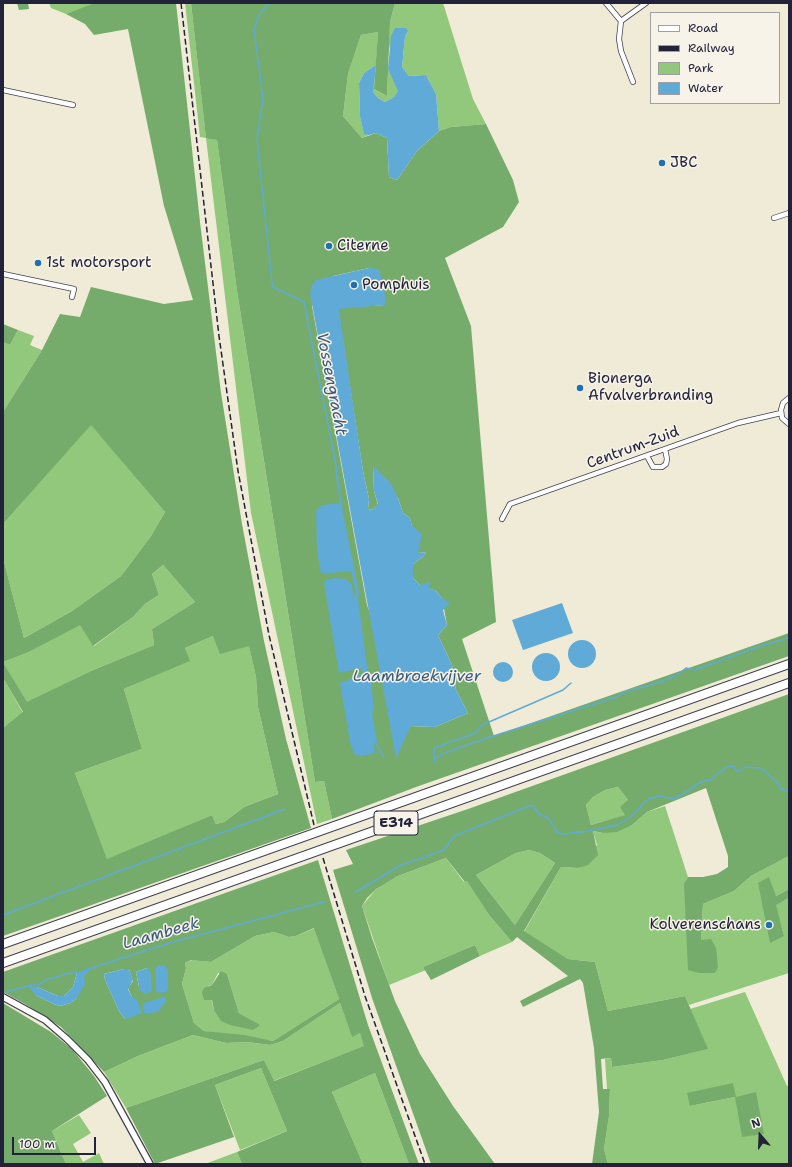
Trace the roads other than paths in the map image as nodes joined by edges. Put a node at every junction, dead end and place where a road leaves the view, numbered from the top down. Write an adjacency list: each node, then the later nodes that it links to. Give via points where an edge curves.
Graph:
1 (606, 3): 3 (street)
2 (646, 3): 3 (street)
3 (621, 21): 4 (street, via 621,50)
4 (633, 82)
5 (3, 90): 6 (street)
6 (73, 105)
7 (789, 213): 8 (street)
8 (774, 218)
9 (3, 274): 10 (street, via 74,289)
10 (72, 297)
11 (789, 398): 12 (street, via 783,403)
12 (781, 413): 13 (street, via 784,421); 14 (street, Centrum-Zuid, via 738,423)
13 (789, 424)
14 (666, 449): 15 (street, Centrum-Zuid); 15 (street, via 666,464 662,467 654,467)
15 (647, 456): 16 (street, Centrum-Zuid, via 510,504)
16 (502, 519)
17 (789, 664): 19 (highway, E314)
18 (789, 683): 20 (highway, E314)
19 (3, 944)
20 (3, 963)
21 (3, 997): 22 (street, via 45,1020 88,1060 105,1082)
22 (150, 1164)

